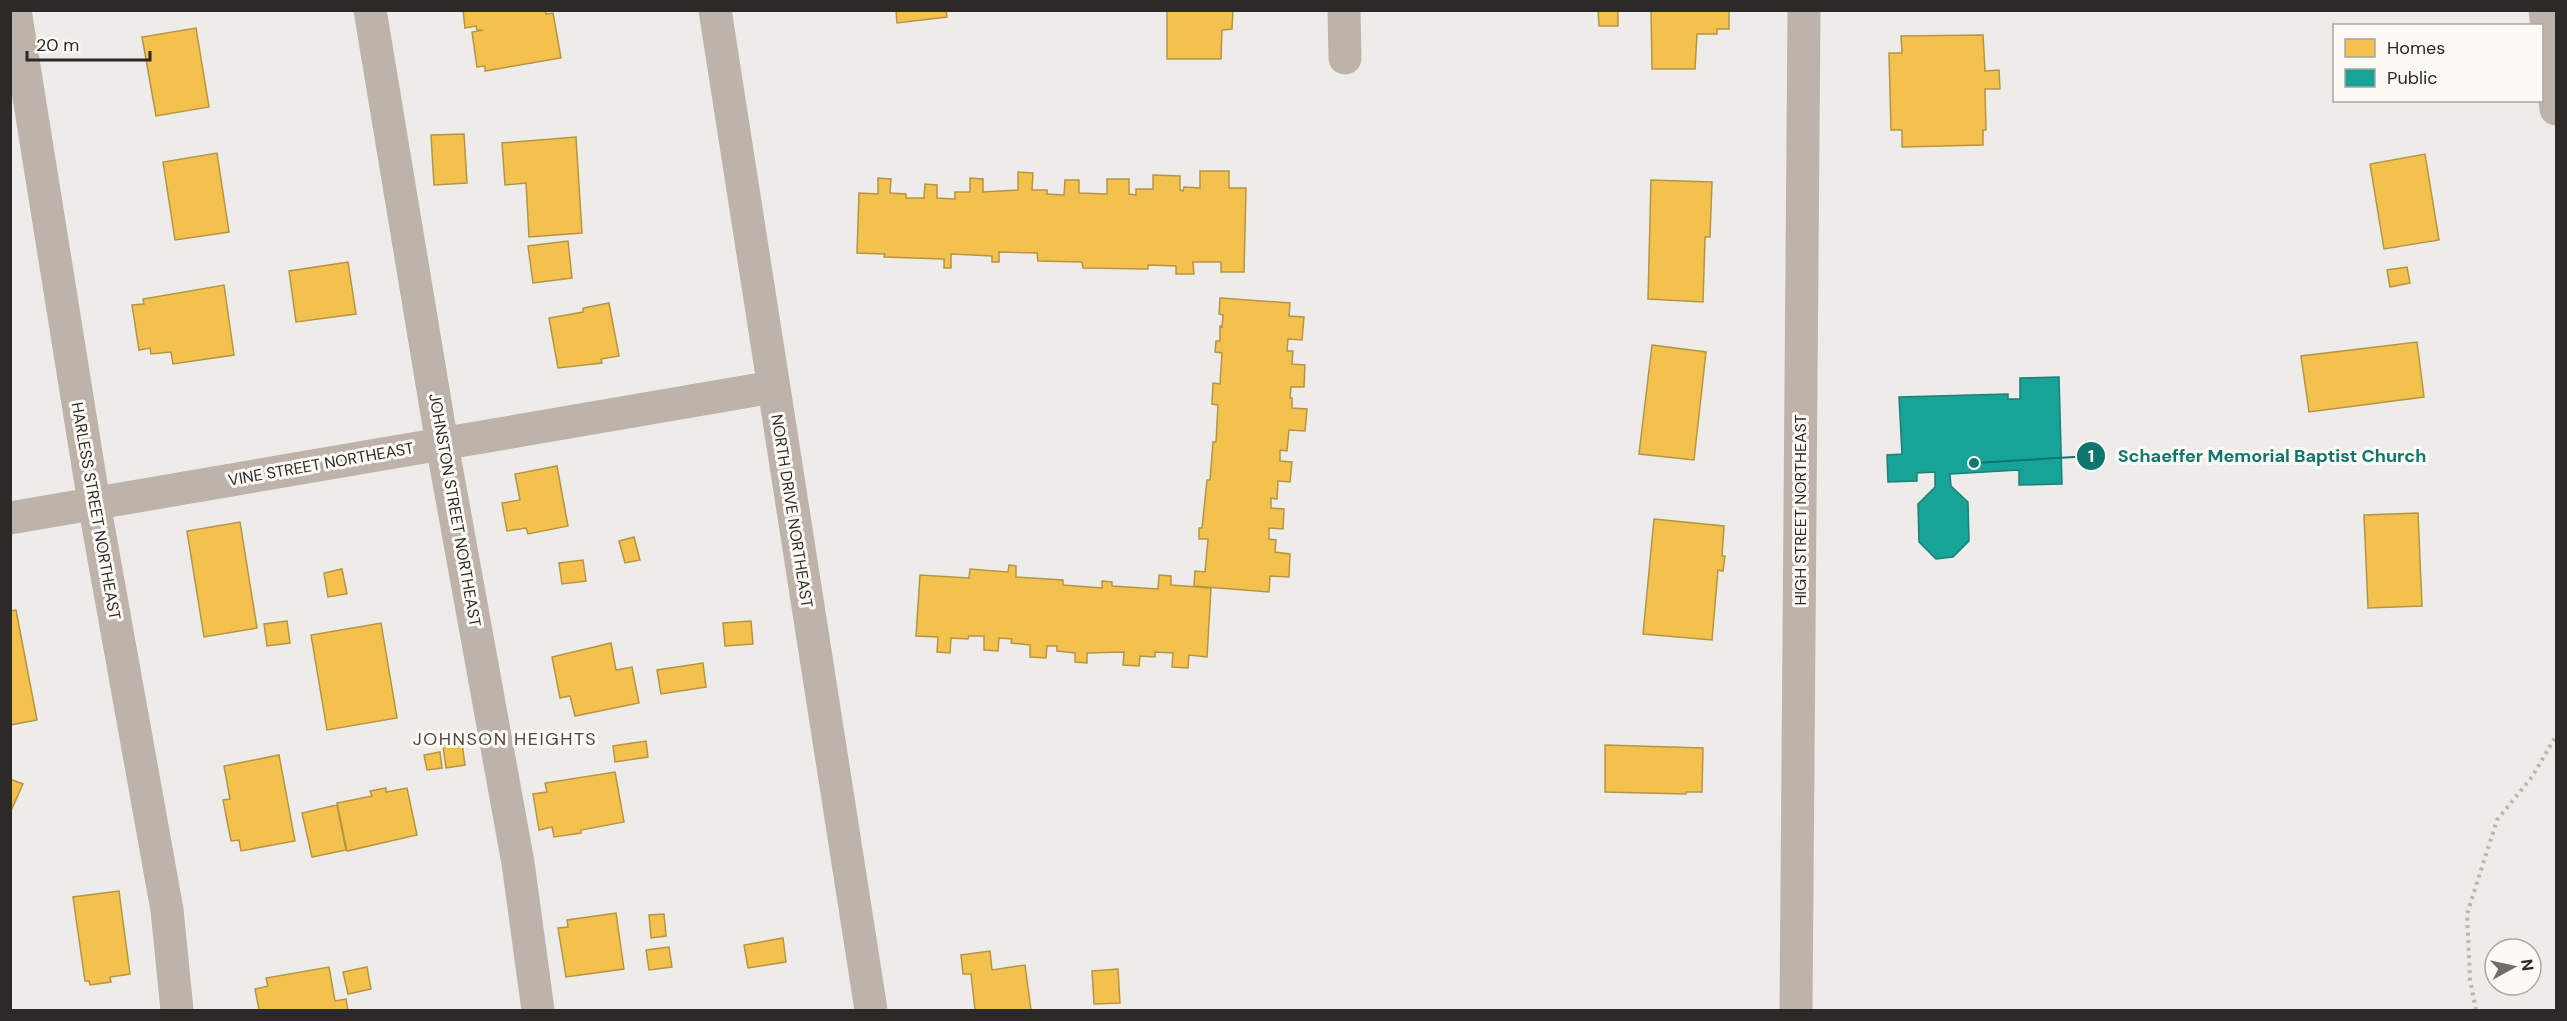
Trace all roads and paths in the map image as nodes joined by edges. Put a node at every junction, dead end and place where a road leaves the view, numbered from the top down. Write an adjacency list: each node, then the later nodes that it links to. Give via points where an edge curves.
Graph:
1 (15, 10): 11 (street, HARLESS STREET NORTHEAST)
2 (370, 10): 10 (street, JOHNSTON STREET NORTHEAST)
3 (715, 10): 9 (street, NORTH DRIVE NORTHEAST)
4 (1344, 10): 7 (street)
5 (1804, 10): 17 (street, HIGH STREET NORTHEAST)
6 (2545, 10): 8 (street)
7 (1345, 58)
8 (2556, 109)
9 (772, 387): 10 (street, VINE STREET NORTHEAST); 16 (street, NORTH DRIVE NORTHEAST)
10 (442, 444): 11 (street, VINE STREET NORTHEAST); 15 (street, JOHNSTON STREET NORTHEAST, via 518,863)
11 (94, 503): 12 (street, VINE STREET NORTHEAST); 14 (street, HARLESS STREET NORTHEAST, via 167,910)
12 (10, 518)
13 (2556, 736): 18 (path, via 2532,777 2497,820 2467,914 2470,980)
14 (177, 1011)
15 (538, 1011)
16 (871, 1011)
17 (1796, 1011)
18 (2476, 1011)

